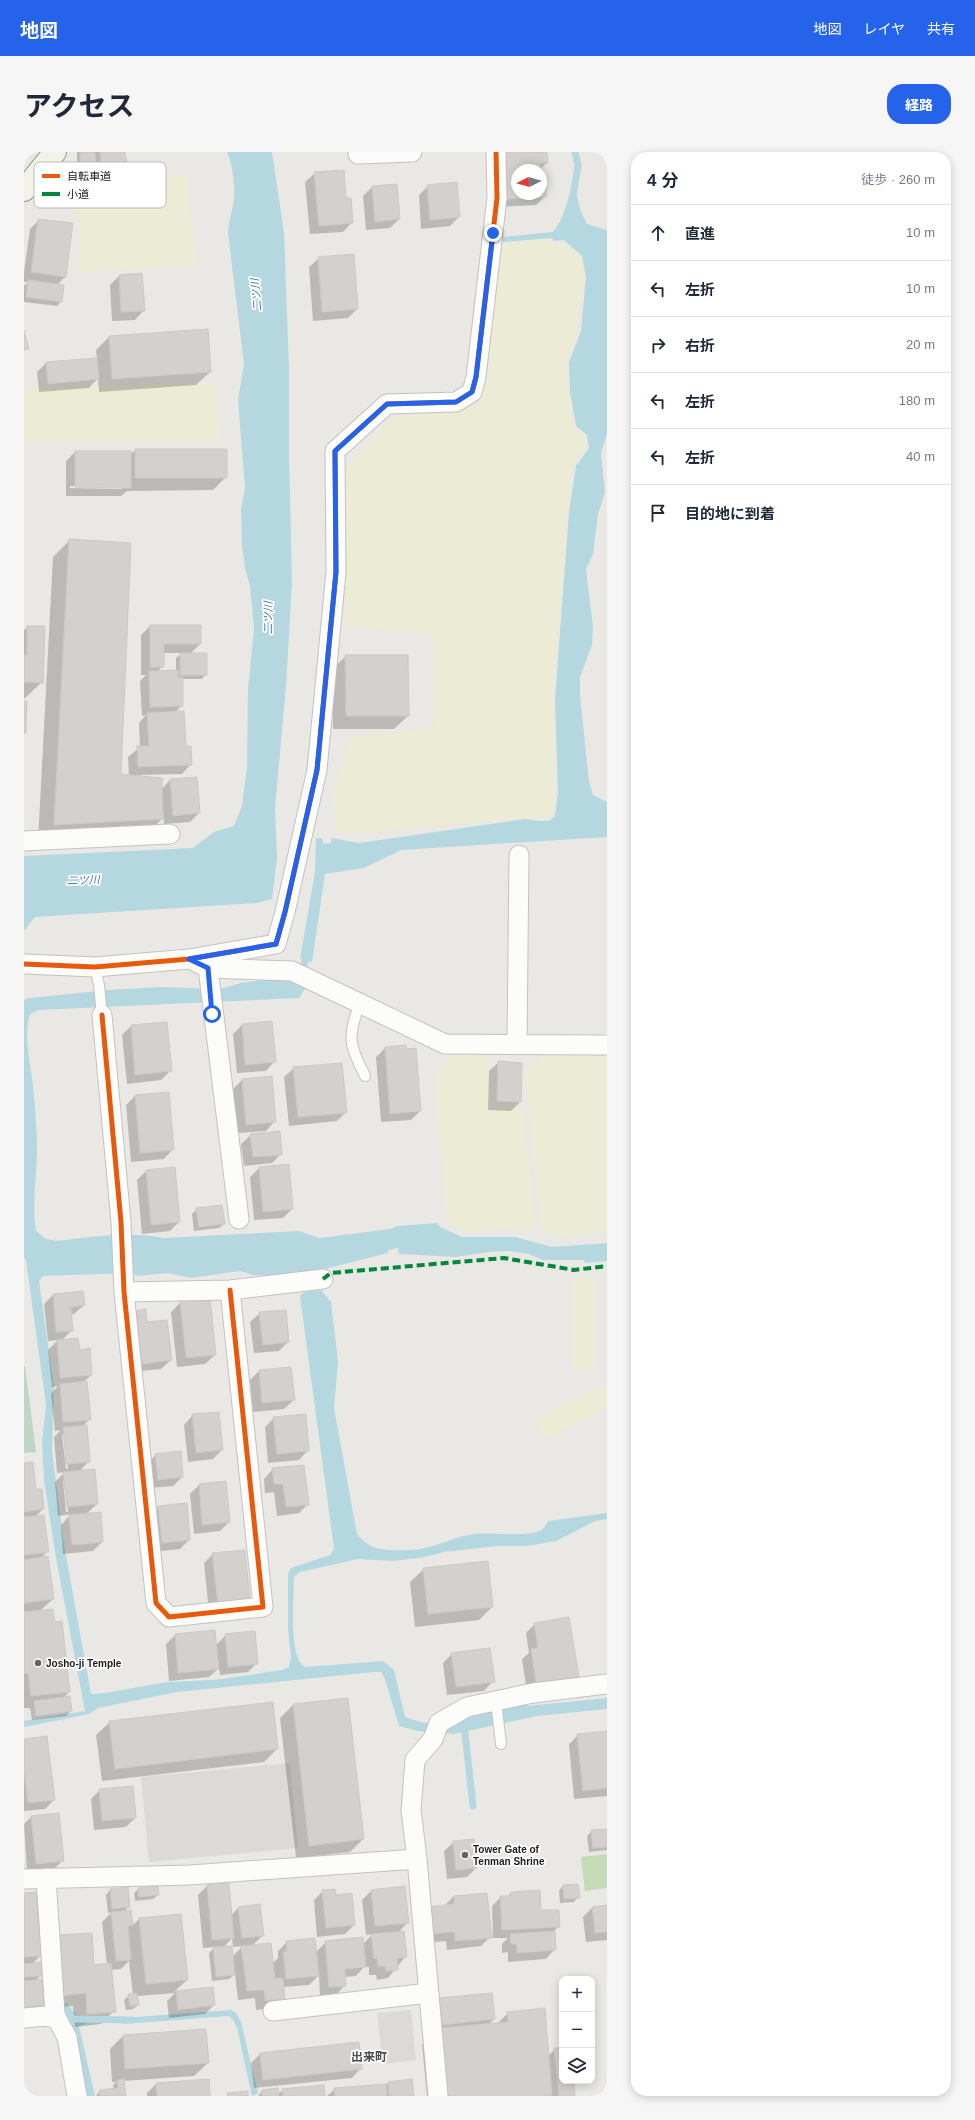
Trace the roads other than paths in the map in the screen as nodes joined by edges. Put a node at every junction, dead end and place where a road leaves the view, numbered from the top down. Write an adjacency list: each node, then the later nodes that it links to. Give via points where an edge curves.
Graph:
1 (55, 152): 5 (main road)
2 (412, 152): 4 (street)
3 (496, 152): 11 (street, via 497,198 476,377 472,392 456,402 387,404 335,451 336,572 317,770 276,944)
4 (358, 154)
5 (47, 162)
6 (34, 178): 7 (main road)
7 (24, 190)
8 (170, 834): 9 (street)
9 (24, 841)
10 (519, 856): 17 (street)
11 (189, 959): 13 (street); 14 (street)
12 (24, 964): 13 (street)
13 (95, 967): 16 (lane)
14 (209, 975): 15 (street, via 292,971); 20 (street)
15 (360, 1003): 17 (street, via 445,1044); 19 (lane, via 352,1027 352,1050)
16 (102, 1015): 22 (street)
17 (517, 1045): 18 (street)
18 (607, 1045)
19 (365, 1076)
20 (239, 1219)
21 (323, 1279): 23 (street)
22 (124, 1285): 23 (street); 23 (street, via 156,1603 169,1617 263,1607)
23 (230, 1290)
24 (607, 1684): 25 (street, via 533,1693)
25 (496, 1701): 26 (lane); 27 (street, via 467,1707 436,1731 416,1760 411,1810)
26 (501, 1744)
27 (417, 1859): 28 (street, via 190,1875); 30 (street)
28 (46, 1878): 29 (street); 31 (street)
29 (24, 1879)
30 (429, 1993): 32 (street); 35 (street)
31 (55, 2011): 33 (street, via 46,2016); 34 (street, via 67,2037)
32 (273, 2011)
33 (24, 2018)
34 (77, 2096)
35 (438, 2096)

